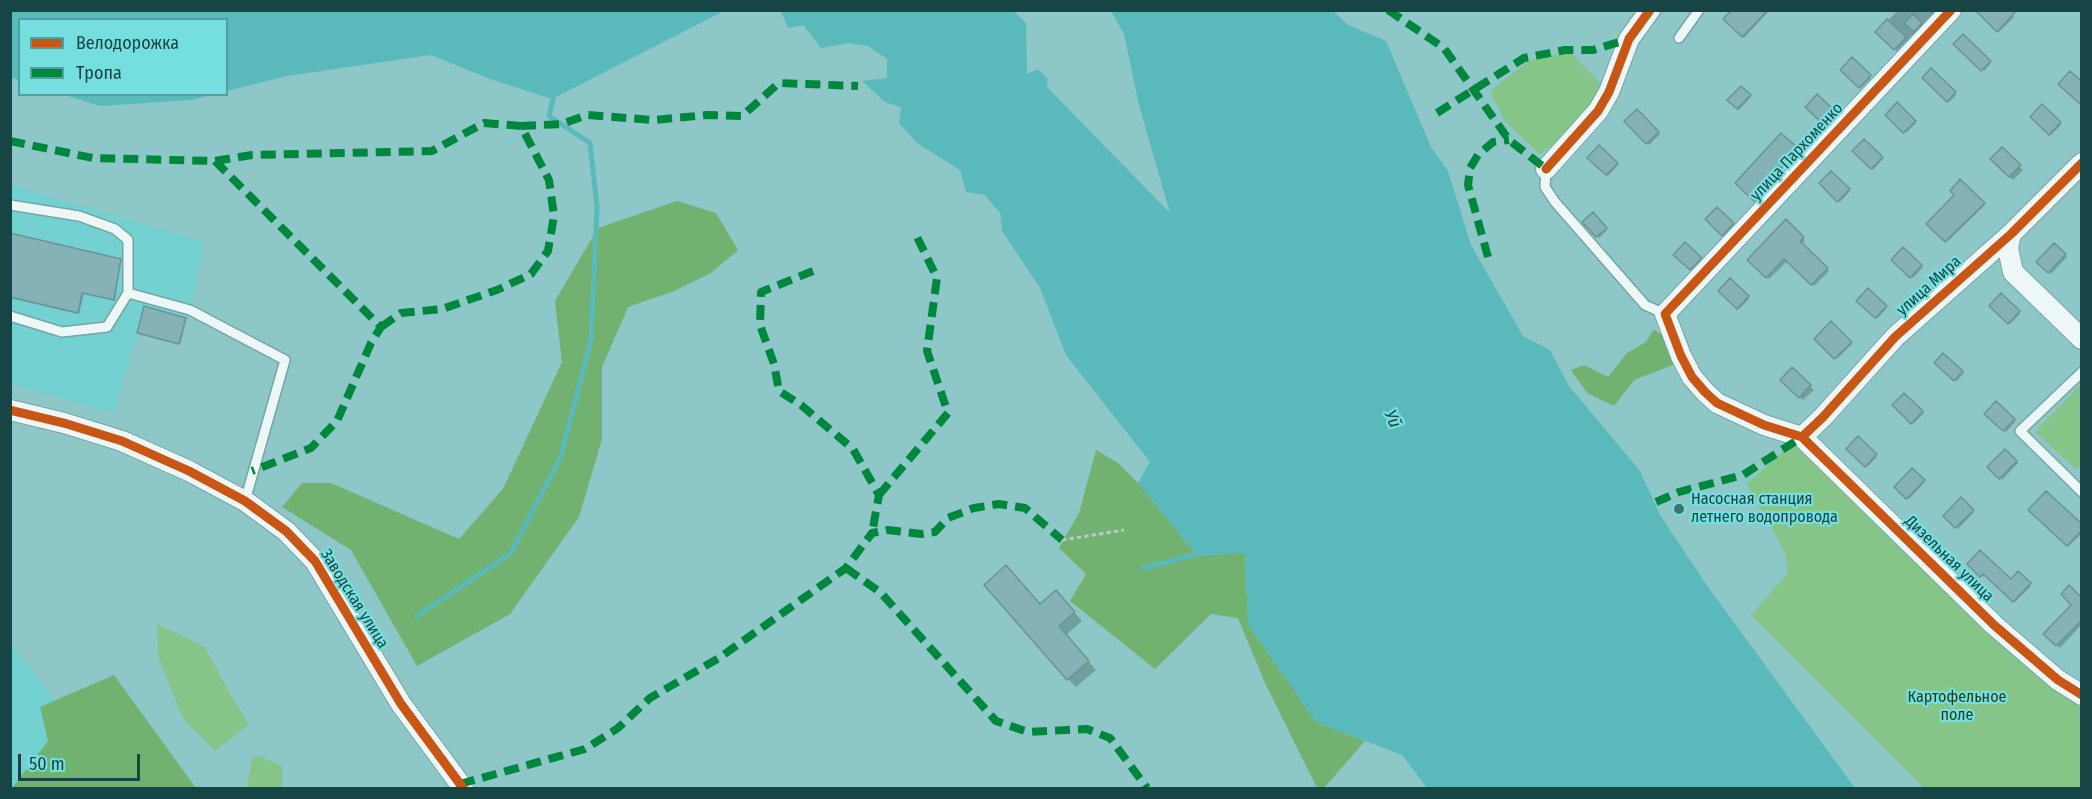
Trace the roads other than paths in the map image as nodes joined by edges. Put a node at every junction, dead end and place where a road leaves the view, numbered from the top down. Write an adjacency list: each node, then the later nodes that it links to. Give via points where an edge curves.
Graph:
1 (1650, 10): 6 (street, via 1629,39 1598,111)
2 (1699, 10): 4 (lane)
3 (1951, 10): 10 (street, улица Пархоменко)
4 (1679, 38)
5 (2082, 163): 8 (street, улица Мира)
6 (1545, 169): 10 (lane, via 1545,187 1555,202 1646,305)
7 (10, 205): 9 (lane, via 80,216 115,229 128,240)
8 (2011, 234): 12 (street, via 2008,248 2013,272); 15 (street, улица Мира, via 1895,337)
9 (128, 293): 11 (lane, via 107,327 62,332); 17 (lane, via 190,310 285,360)
10 (1665, 314): 15 (street, via 1681,356 1704,392 1717,403 1764,425)
11 (10, 315)
12 (2082, 339)
13 (2082, 372): 16 (lane, via 2020,431)
14 (10, 410): 17 (street, Заводская улица, via 122,441)
15 (1802, 437): 18 (street, Дизельная улица, via 1994,625 2058,680)
16 (2082, 492)
17 (245, 501): 19 (street, Заводская улица, via 286,531 315,561 401,704)
18 (2082, 695)
19 (464, 789)

